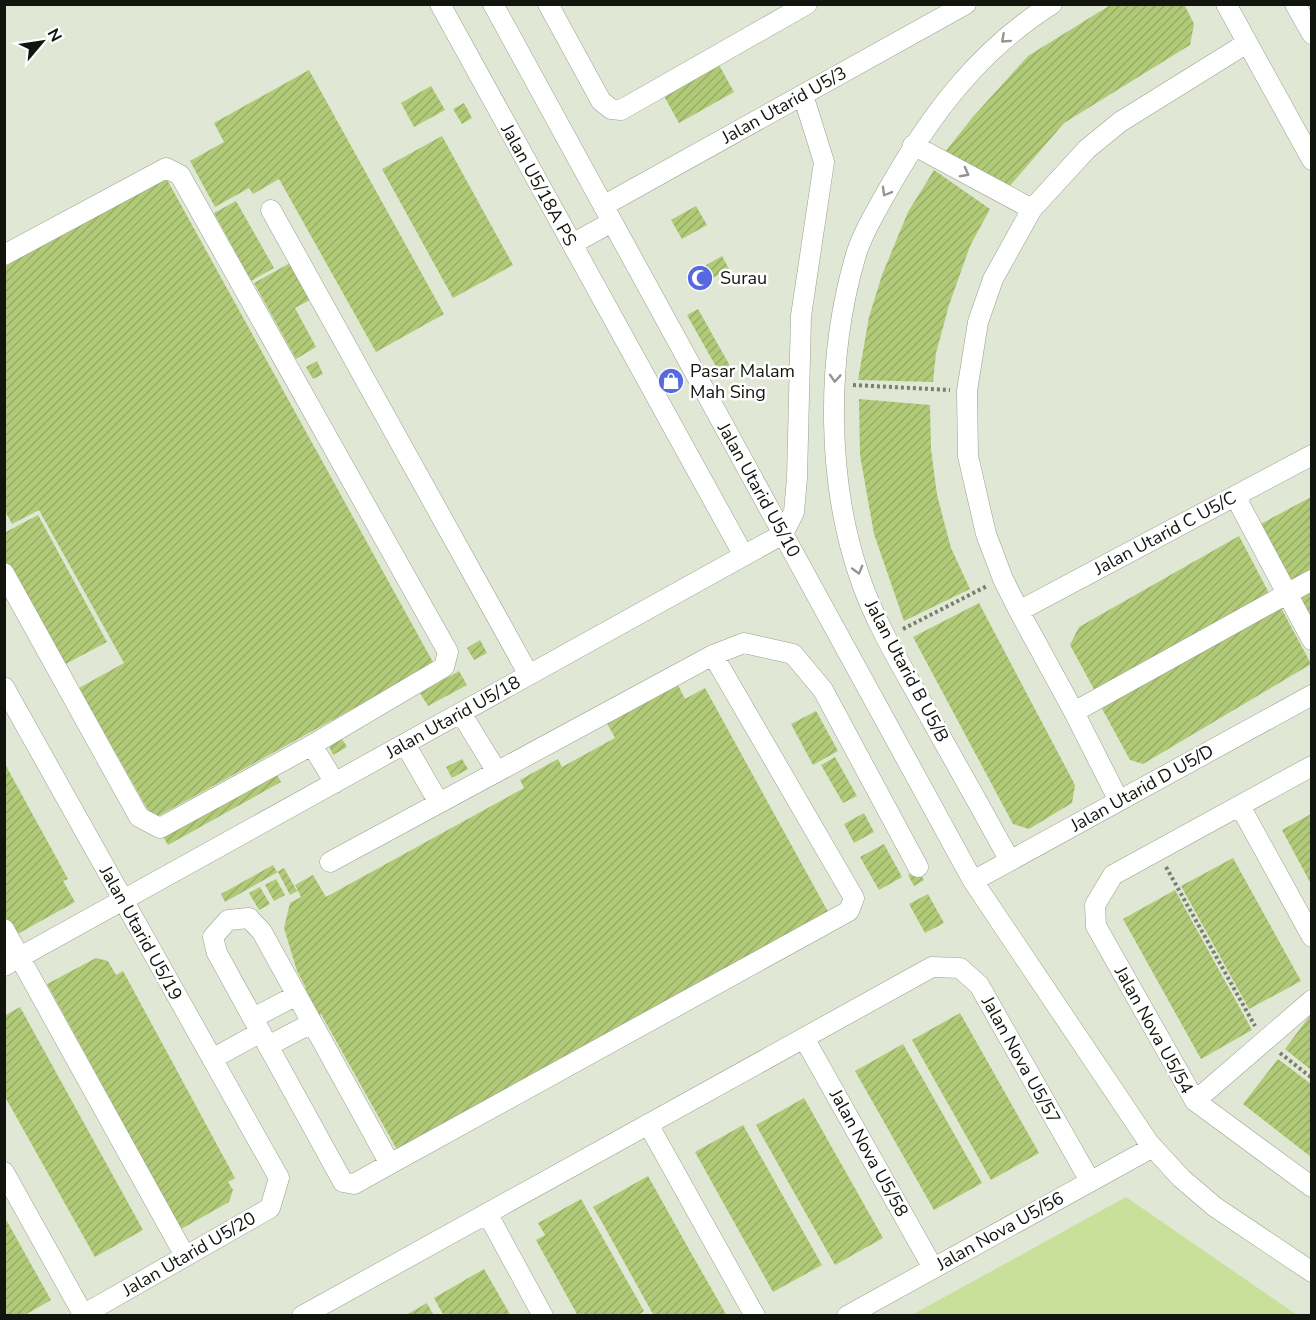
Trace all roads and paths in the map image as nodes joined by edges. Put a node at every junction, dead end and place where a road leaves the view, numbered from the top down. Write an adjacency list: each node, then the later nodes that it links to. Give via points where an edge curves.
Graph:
1 (440, 4): 18 (street, Jalan U5/18A PS)
2 (492, 4): 17 (street, Jalan Utarid U5/10)
3 (548, 4): 9 (street, via 601,101 611,109 621,110)
4 (807, 4): 9 (street)
5 (966, 4): 12 (street, Jalan Utarid U5/3)
6 (1053, 4): 13 (street, Jalan Utarid B U5/B, one-way to 13, via 1024,22 980,62 946,98)
7 (1226, 4): 11 (street)
8 (1295, 4): 10 (street)
9 (781, 10)
10 (1311, 34)
11 (1247, 43): 14 (street); 15 (street, via 1120,122 1087,149)
12 (803, 95): 17 (street, Jalan Utarid U5/3); 24 (street, via 824,162 801,316 794,512)
13 (913, 145): 15 (street, one-way to 15); 20 (street, Jalan Utarid B U5/B, one-way to 20, via 855,256 840,327)
14 (1311, 160)
15 (1032, 209): 21 (street, via 993,279 978,322)
16 (271, 210): 34 (street)
17 (607, 214): 18 (street, Jalan Utarid U5/3); 24 (street, Jalan Utarid U5/10)
18 (572, 244): 25 (street, Jalan U5/18A PS)
19 (4, 255): 40 (street, via 166,168 180,175 448,652 444,667)
20 (834, 384): 21 (path); 31 (street, Jalan Utarid B U5/B, one-way to 31, via 836,460 845,520 861,581)
21 (967, 392): 27 (street, via 968,456 986,534)
22 (1311, 455): 23 (street, Jalan Utarid C U5/C)
23 (1234, 496): 29 (street); 30 (street, Jalan Utarid C U5/C)
24 (783, 534): 25 (street, Jalan Utarid U5/18); 51 (street, Jalan Utarid U5/10)
25 (744, 556): 34 (street, Jalan Utarid U5/18)
26 (4, 573): 40 (street, via 138,817 160,828)
27 (1003, 579): 30 (street); 31 (path)
28 (1311, 580): 29 (street)
29 (1287, 594): 32 (street); 37 (street)
30 (1019, 611): 37 (street)
31 (886, 637): 48 (street, Jalan Utarid B U5/B)
32 (1311, 640)
33 (713, 655): 42 (street); 50 (street, via 744,643 793,654 823,690); 67 (street, via 854,898 849,911)
34 (529, 675): 38 (street, Jalan Utarid U5/18)
35 (4, 687): 52 (street, Jalan Utarid U5/19)
36 (1311, 695): 44 (street, Jalan Utarid D U5/D)
37 (1074, 712): 44 (street)
38 (461, 713): 39 (street, Jalan Utarid U5/18); 42 (street)
39 (405, 744): 43 (street, Jalan Utarid U5/18); 45 (street)
40 (312, 745): 43 (street)
41 (1311, 766): 46 (street)
42 (497, 772): 45 (street)
43 (335, 783): 52 (street, Jalan Utarid U5/18)
44 (1119, 801): 48 (street, Jalan Utarid D U5/D)
45 (439, 803): 49 (street)
46 (1239, 806): 47 (street); 54 (street)
47 (1157, 851): 61 (path); 64 (street, Jalan Nova U5/54, via 1113,875 1095,905 1096,926)
48 (1010, 861): 51 (street, Jalan Utarid D U5/D)
49 (330, 862)
50 (918, 867)
51 (973, 881): 66 (street, Jalan Utarid U5/10)
52 (123, 900): 55 (street, Jalan Utarid U5/18); 62 (street, Jalan Utarid U5/19)
53 (4, 929): 55 (street)
54 (1311, 937)
55 (12, 962): 73 (street)
56 (297, 995): 58 (street); 59 (street); 59 (street, via 262,932 249,918 228,920 213,937 217,953)
57 (1311, 1000): 61 (street)
58 (312, 1023): 59 (street); 67 (street)
59 (261, 1032): 62 (street); 67 (street, via 343,1182 354,1184)
60 (804, 1038): 65 (street); 70 (street, Jalan Nova U5/57, via 932,968 960,968 979,985); 74 (street, Jalan Nova U5/58)
61 (1264, 1041): 63 (path); 64 (street)
62 (212, 1059): 69 (street, Jalan Utarid U5/19)
63 (1311, 1078)
64 (1195, 1101): 71 (street, Jalan Nova U5/54)
65 (648, 1124): 72 (street); 80 (street)
66 (1153, 1147): 70 (street, Jalan Nova U5/56); 75 (street, Jalan Utarid U5/10, via 1215,1207)
67 (390, 1164)
68 (4, 1172): 77 (street)
69 (279, 1178): 73 (street, Jalan Utarid U5/20, via 270,1208)
70 (1090, 1181): 74 (street, Jalan Nova U5/56)
71 (1311, 1188)
72 (487, 1213): 76 (street); 79 (street)
73 (185, 1256): 77 (street, Jalan Utarid U5/20)
74 (933, 1268): 81 (street, Jalan Nova U5/56)
75 (1311, 1272)
76 (331, 1309): 78 (street)
77 (82, 1315)
78 (302, 1316)
79 (543, 1316)
80 (755, 1316)
81 (847, 1316)

